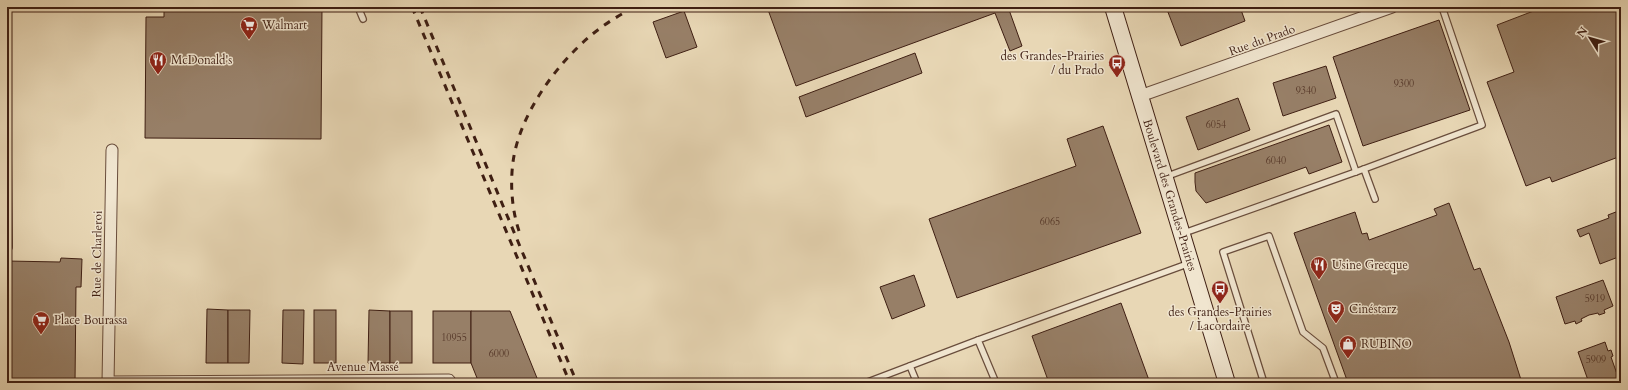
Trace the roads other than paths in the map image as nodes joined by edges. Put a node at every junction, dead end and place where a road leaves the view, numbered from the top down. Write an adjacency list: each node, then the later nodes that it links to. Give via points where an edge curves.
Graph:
1 (358, 7): 5 (lane)
2 (1113, 7): 6 (main road, Boulevard des Grandes-Prairies)
3 (1392, 7): 6 (street, Rue du Prado)
4 (1442, 7): 9 (lane, via 1482,125)
5 (363, 18)
6 (1140, 96): 11 (main road, Boulevard des Grandes-Prairies)
7 (112, 150): 19 (street, Rue de Charleroi)
8 (8, 157): 14 (lane)
9 (1364, 169): 10 (lane); 12 (lane)
10 (1356, 172): 11 (lane, via 1336,114); 13 (lane)
11 (1165, 177): 13 (main road, Boulevard des Grandes-Prairies)
12 (1375, 199)
13 (1182, 234): 15 (main road, Boulevard des Grandes-Prairies)
14 (9, 246)
15 (1190, 263): 16 (lane); 23 (main road, Boulevard des Grandes-Prairies)
16 (978, 340): 17 (lane); 22 (lane)
17 (910, 366): 20 (lane); 21 (lane)
18 (450, 381): 19 (street, Avenue Massé)
19 (108, 383)
20 (865, 383)
21 (917, 383)
22 (996, 383)
23 (1227, 383)
24 (1264, 383): 25 (lane, via 1223,252 1269,236 1303,332 1323,348)
25 (1336, 383)

